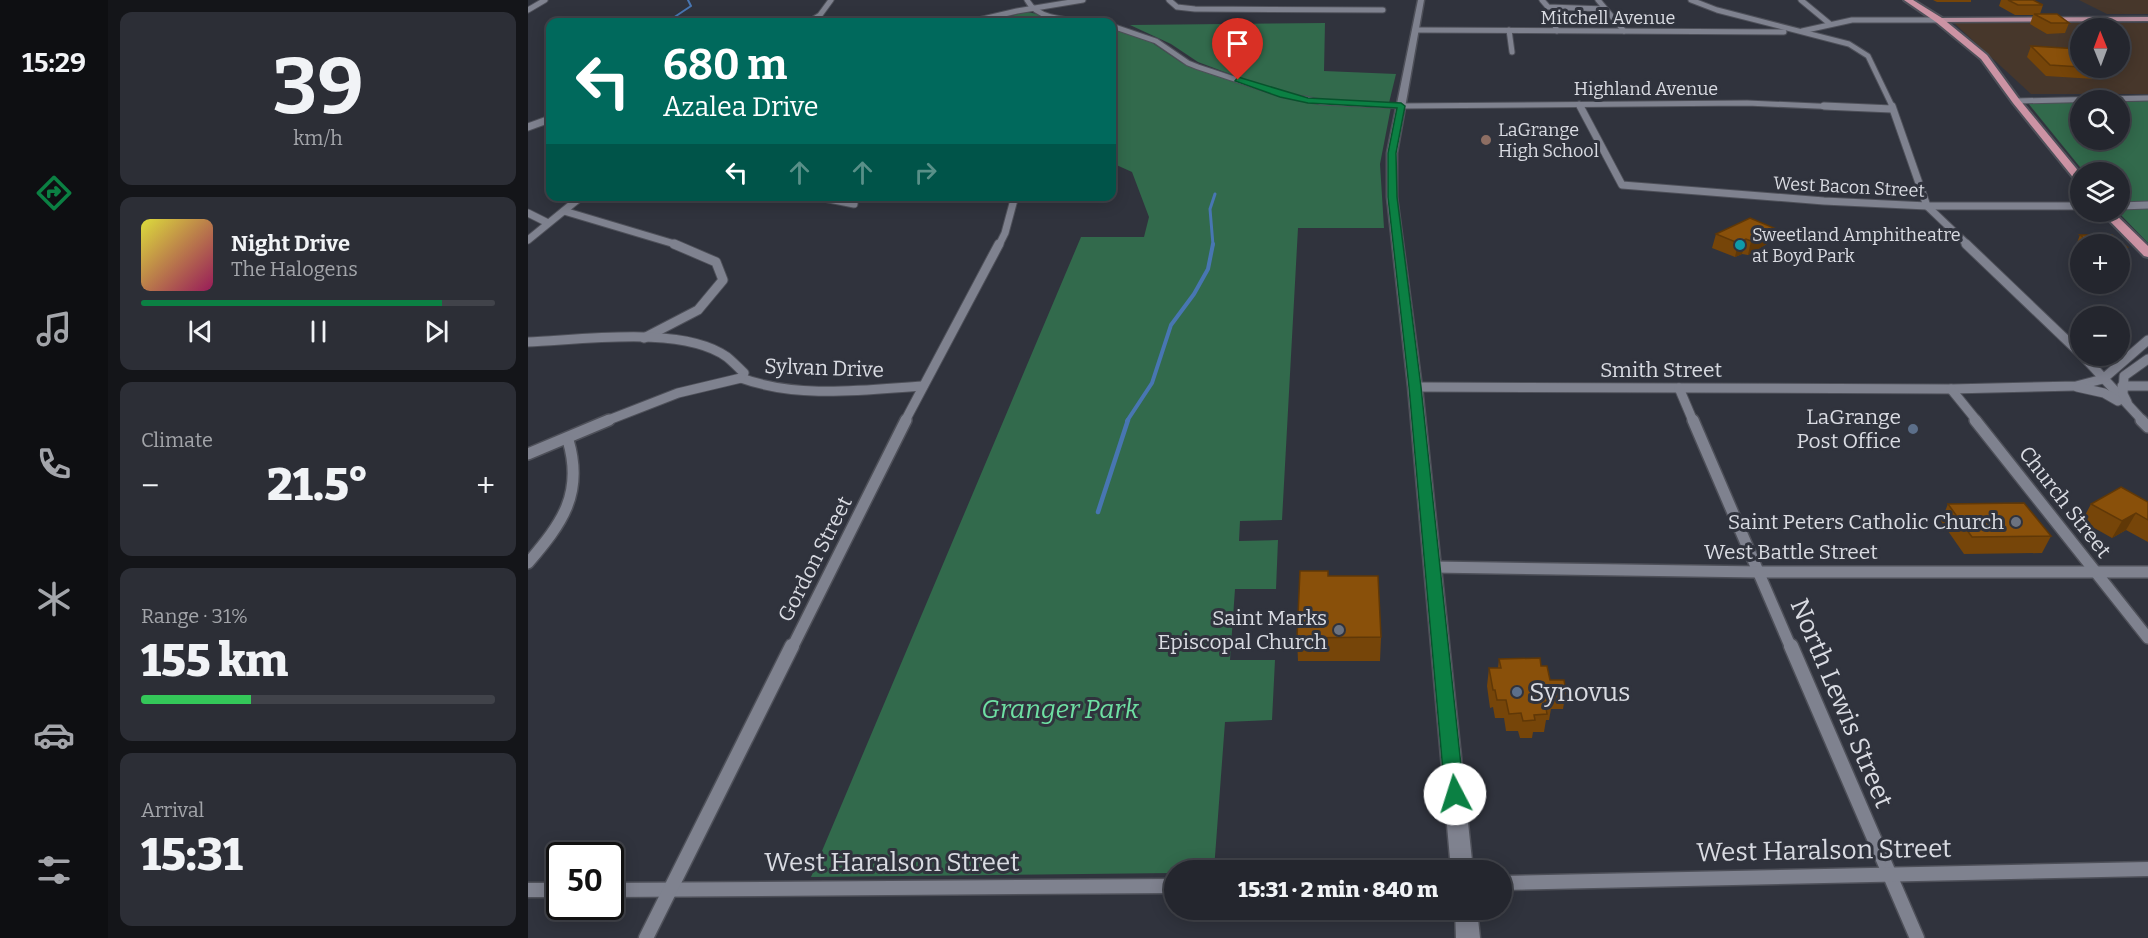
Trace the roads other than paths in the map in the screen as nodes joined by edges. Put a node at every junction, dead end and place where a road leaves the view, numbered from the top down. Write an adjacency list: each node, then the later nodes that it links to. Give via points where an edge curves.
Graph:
1 (545, 0): 16 (street)
2 (831, 0): 18 (street)
3 (1027, 0): 13 (street)
4 (1083, 0): 13 (street)
5 (1169, 0): 14 (street, via 1176,7 1195,9)
6 (1322, 0): 14 (street)
7 (1421, 0): 26 (main road)
8 (1542, 0): 15 (street, via 1548,7)
9 (1598, 0): 15 (street)
10 (1691, 0): 30 (street)
11 (1801, 0): 24 (street)
12 (1908, 0): 23 (highway)
13 (1031, 8): 19 (street); 20 (street)
14 (1317, 9): 17 (street)
15 (1605, 9): 29 (street)
16 (528, 10)
17 (1383, 10)
18 (815, 18)
19 (987, 18)
20 (1054, 18)
21 (1552, 18): 28 (street)
22 (2148, 19): 23 (main road)
23 (1939, 20): 24 (street); 33 (highway, via 1984,57)
24 (1830, 24): 30 (street)
25 (1116, 27): 35 (street, Highland Avenue, via 1156,41 1188,63 1282,95 1321,102)
26 (1415, 30): 27 (street, Mitchell Avenue); 35 (main road)
27 (1509, 30): 28 (street, Mitchell Avenue); 31 (street)
28 (1557, 31): 29 (street, Mitchell Avenue)
29 (1624, 31): 30 (street, Mitchell Avenue)
30 (1802, 31): 36 (street, via 1861,50 1878,72)
31 (1512, 52)
32 (2148, 98): 33 (street)
33 (2016, 101): 39 (highway)
34 (1579, 104): 35 (street, Highland Avenue); 36 (street, Highland Avenue, via 1748,103); 45 (street, West Bacon Street, via 1622,185 1766,198)
35 (1401, 106): 66 (main road, via 1392,153 1392,197)
36 (1892, 109): 45 (street)
37 (546, 120): 38 (street)
38 (528, 127)
39 (2070, 166)
40 (576, 201): 48 (street)
41 (839, 201): 43 (street)
42 (1014, 201): 62 (street, Gordon Street, via 1005,233)
43 (854, 204)
44 (2148, 205): 47 (street)
45 (1927, 206): 46 (street, West Bacon Street); 57 (street)
46 (2070, 206)
47 (2130, 206)
48 (564, 211): 51 (street); 54 (street, via 676,244 716,262 723,280 711,300 691,317)
49 (528, 213): 51 (street)
50 (2117, 222): 53 (highway)
51 (548, 223): 52 (street)
52 (528, 240)
53 (2148, 253)
54 (644, 338): 56 (street, Sylvan Drive); 60 (street, Sylvan Drive, via 714,349 736,361 744,373)
55 (2148, 340): 61 (street)
56 (528, 342)
57 (2070, 343)
58 (2148, 359): 64 (street, via 2124,376)
59 (2092, 366): 61 (street)
60 (741, 378): 62 (street, Sylvan Drive, via 783,388); 73 (street, via 670,395)
61 (2103, 378): 63 (street, Smith Street); 71 (street)
62 (923, 386): 89 (street, Gordon Street)
63 (2076, 386): 69 (street, Smith Street); 71 (street, via 2104,393)
64 (2122, 386): 65 (street); 71 (street)
65 (2148, 386)
66 (1415, 387): 67 (street, Smith Street); 76 (main road)
67 (1679, 388): 68 (street, Smith Street); 77 (street, North Lewis Street)
68 (1906, 389): 69 (street, Smith Street); 70 (street, Smith Street, via 1941,394)
69 (1951, 389): 70 (street, Church Street)
70 (1964, 405): 79 (street, Church Street)
71 (2129, 407): 72 (street)
72 (2148, 427)
73 (568, 440): 74 (street); 75 (street, via 574,455 575,489 547,541)
74 (528, 454)
75 (528, 563)
76 (1433, 567): 77 (street, West Battle Street); 81 (main road)
77 (1759, 572): 79 (street, West Battle Street); 83 (street, North Lewis Street)
78 (2148, 572): 79 (street, West Battle Street)
79 (2096, 573): 80 (street, Church Street)
80 (2148, 638)
81 (1461, 860)
82 (2148, 869): 83 (street, West Haralson Street)
83 (1890, 874): 84 (street, West Haralson Street); 93 (street, North Lewis Street)
84 (1512, 883)
85 (1164, 886): 89 (street, West Haralson Street)
86 (528, 890): 87 (street)
87 (546, 890)
88 (624, 890): 89 (street, West Haralson Street)
89 (669, 890): 91 (street, Gordon Street)
90 (1467, 920): 92 (main road)
91 (646, 938)
92 (1468, 938)
93 (1917, 938)

